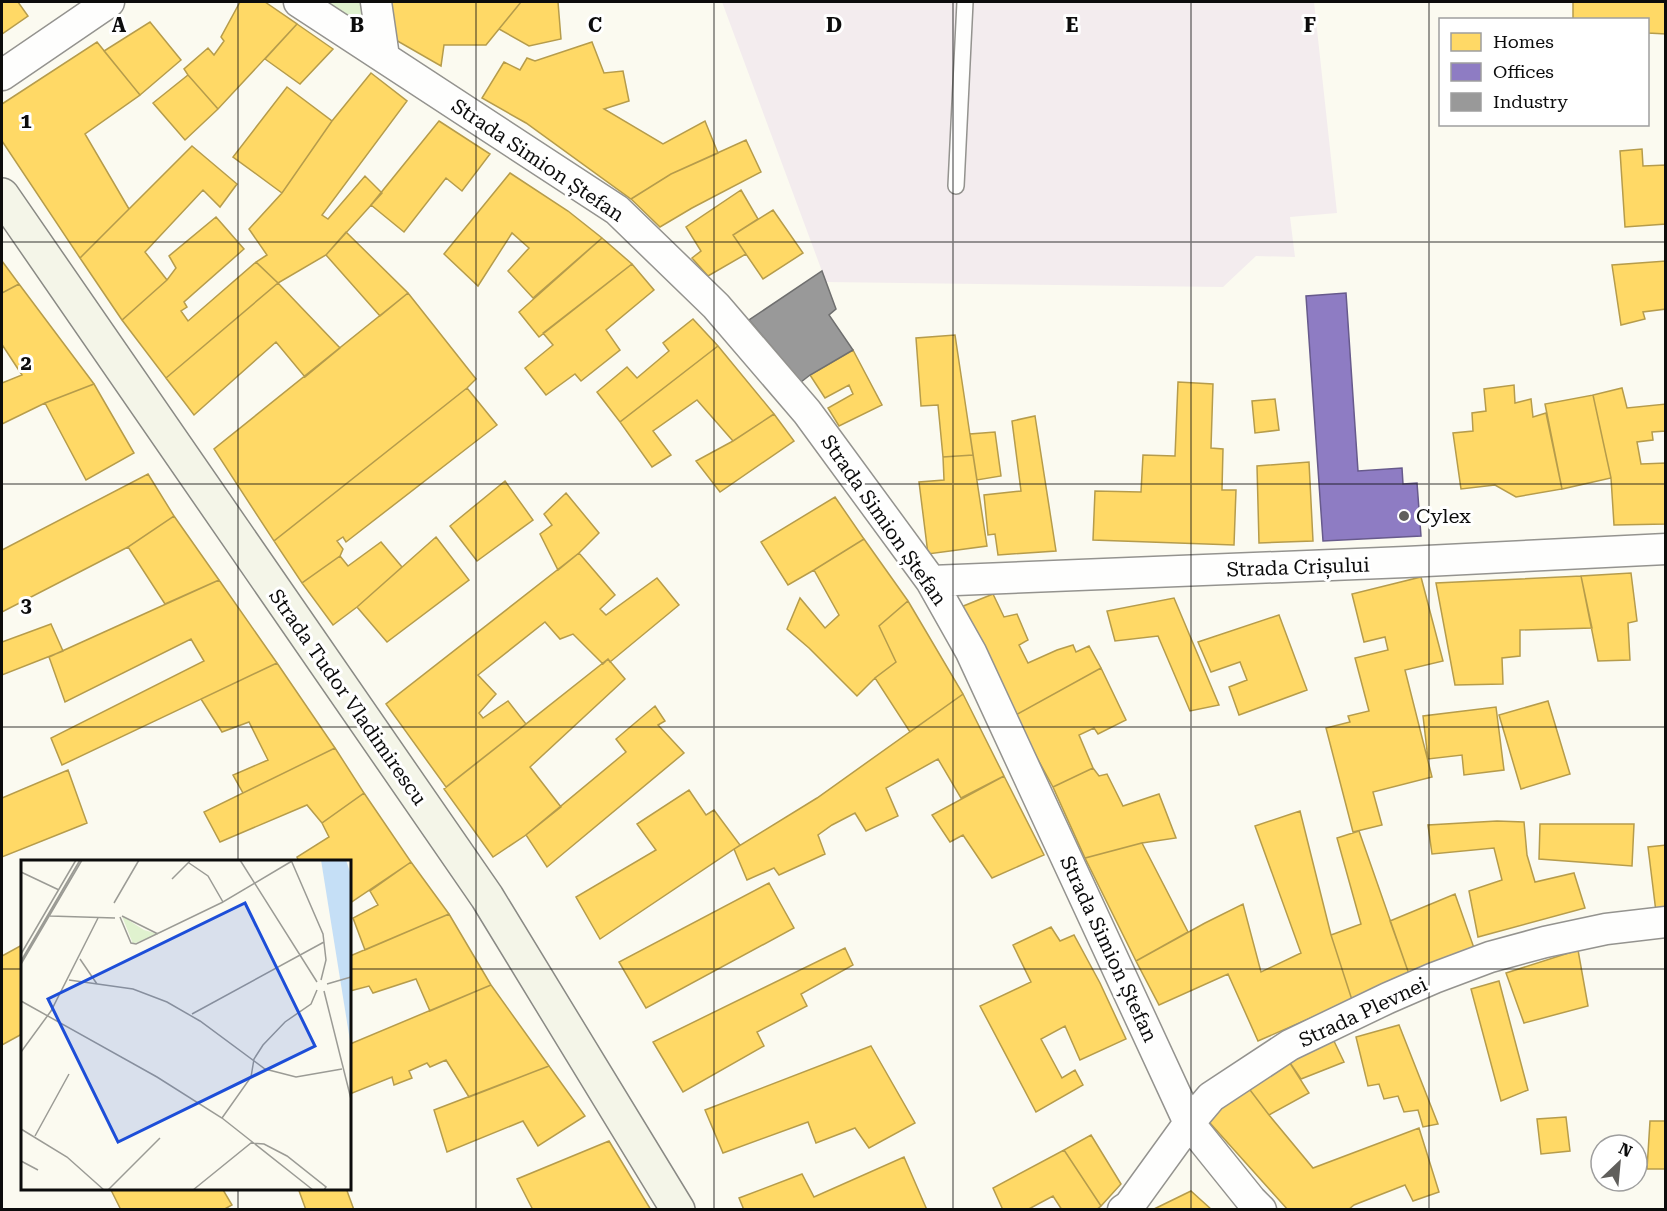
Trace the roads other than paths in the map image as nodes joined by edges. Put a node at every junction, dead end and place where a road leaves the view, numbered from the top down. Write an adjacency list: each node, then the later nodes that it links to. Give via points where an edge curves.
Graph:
1 (109, 2): 6 (street)
2 (299, 2): 5 (street, Strada Simion Ștefan)
3 (376, 2): 5 (street)
4 (965, 2): 7 (lane)
5 (384, 57): 10 (street, Strada Simion Ștefan, via 617,210 716,306 807,412)
6 (2, 75)
7 (956, 186)
8 (2, 195): 13 (street, Strada Tudor Vladimirescu, via 487,897)
9 (1665, 549): 10 (street, Strada Crișului)
10 (931, 581): 12 (street, Strada Simion Ștefan, via 971,652)
11 (1665, 922): 12 (street, Strada Plevnei, via 1545,942 1434,978 1290,1046 1211,1097)
12 (1189, 1123): 14 (street, Strada Plevnei); 15 (street, Strada Simion Ștefan)
13 (678, 1209)
14 (1123, 1209)
15 (1261, 1209)

